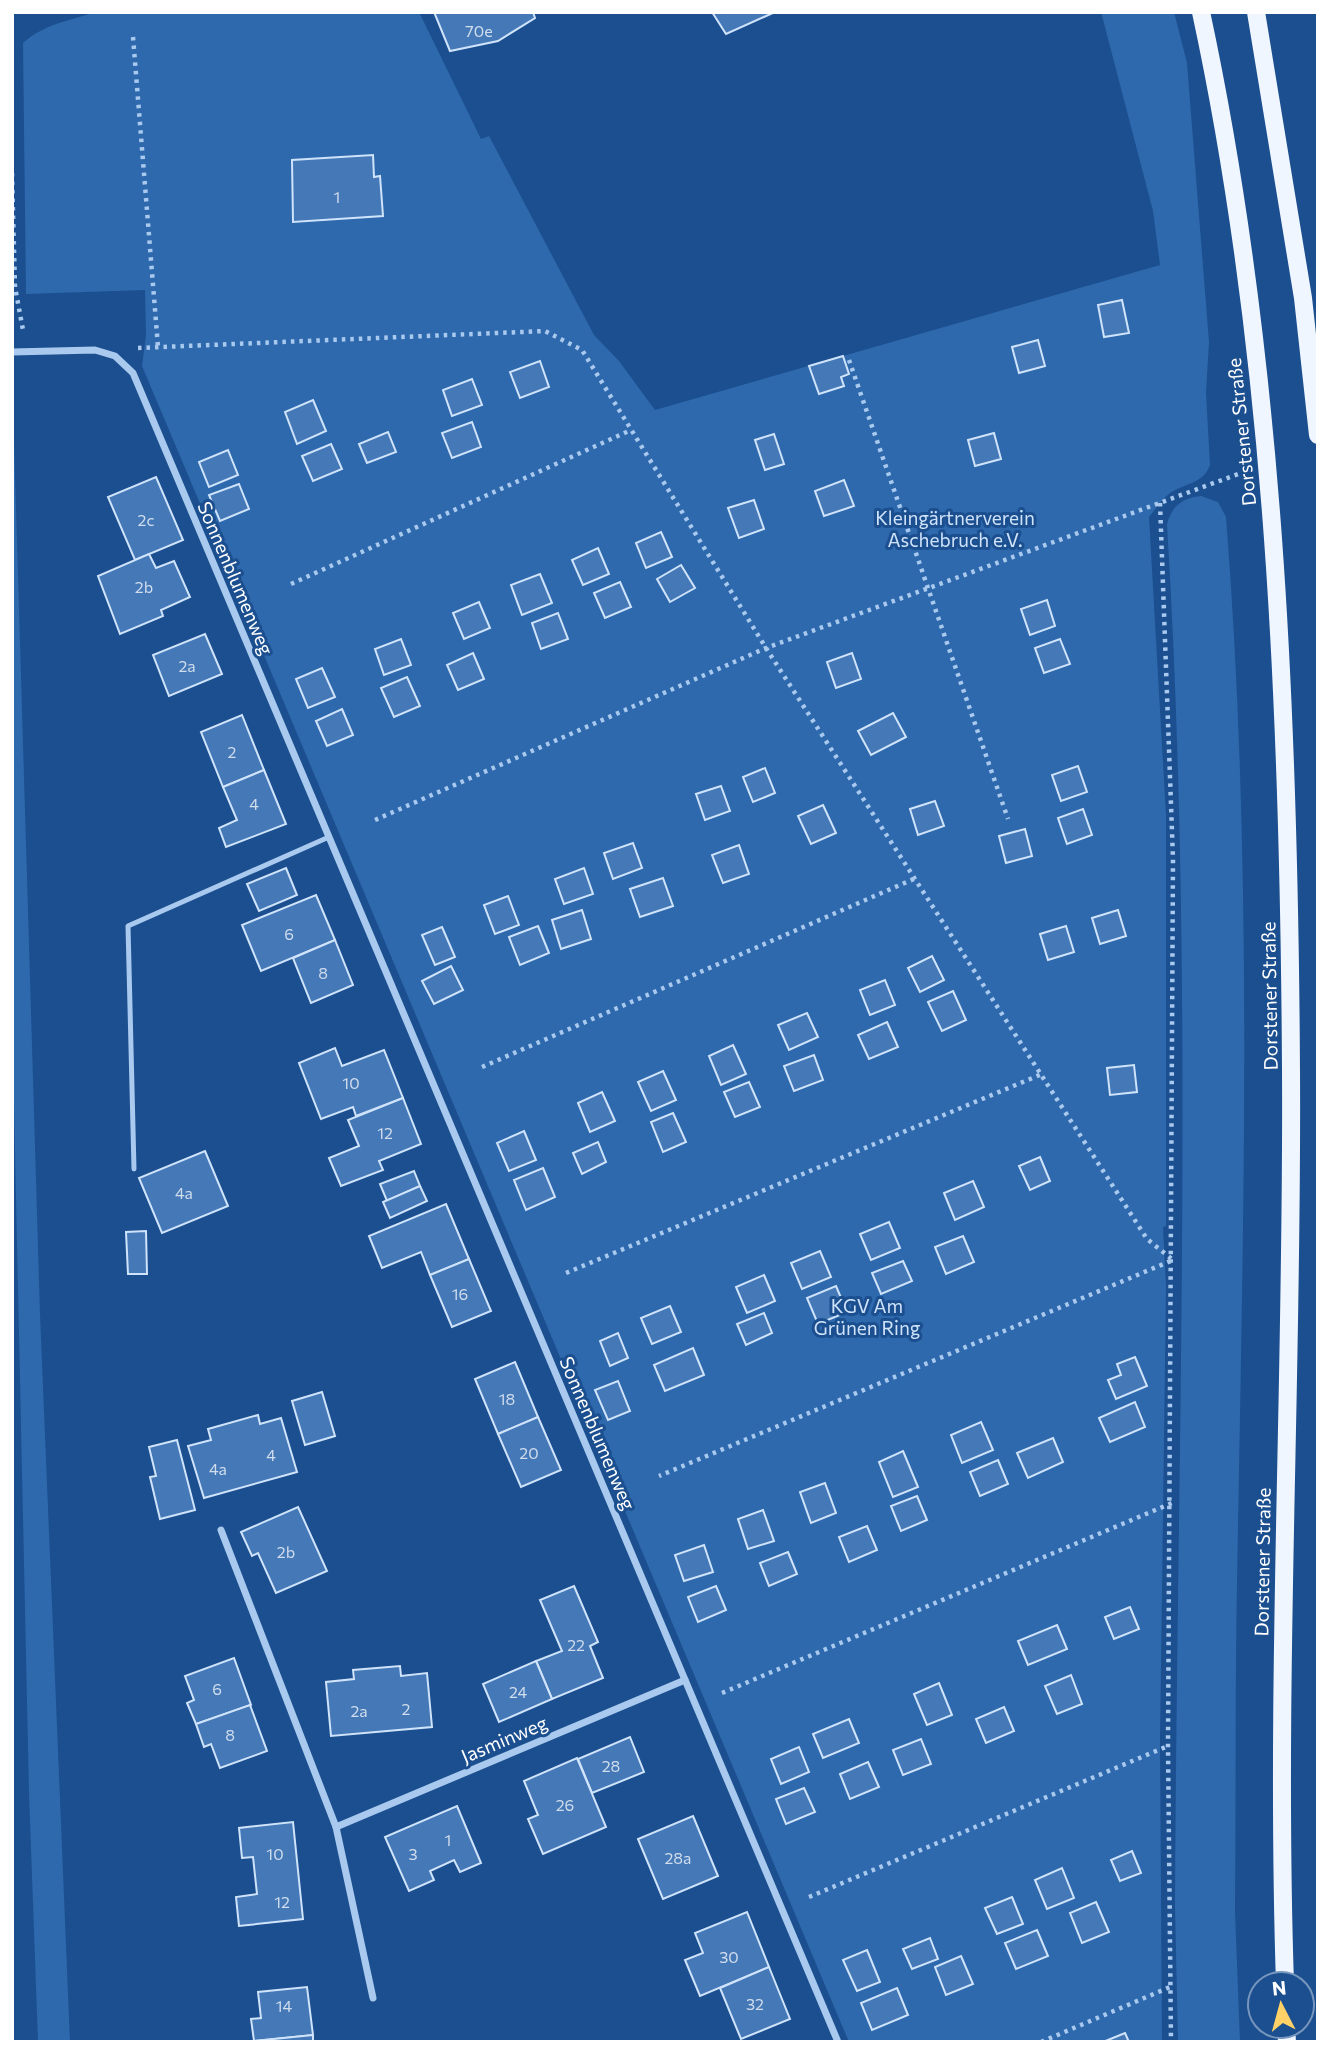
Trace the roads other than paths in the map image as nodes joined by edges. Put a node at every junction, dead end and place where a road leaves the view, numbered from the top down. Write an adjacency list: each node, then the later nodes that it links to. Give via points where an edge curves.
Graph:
1 (1201, 12): 10 (main road, Dorstener Straße, via 1238,225 1267,464 1286,782 1291,1074 1283,1612)
2 (1256, 12): 4 (main road, via 1303,298)
3 (12, 352): 5 (street, Sonnenblumenweg, via 95,349 116,356 133,373)
4 (1318, 435)
5 (329, 837): 6 (lane, via 128,926); 8 (street, Sonnenblumenweg)
6 (134, 1169)
7 (222, 1530): 9 (street)
8 (685, 1680): 9 (street, Jasminweg); 12 (street, Sonnenblumenweg)
9 (336, 1827): 11 (street)
10 (1285, 1970)
11 (373, 1997)
12 (838, 2042)

